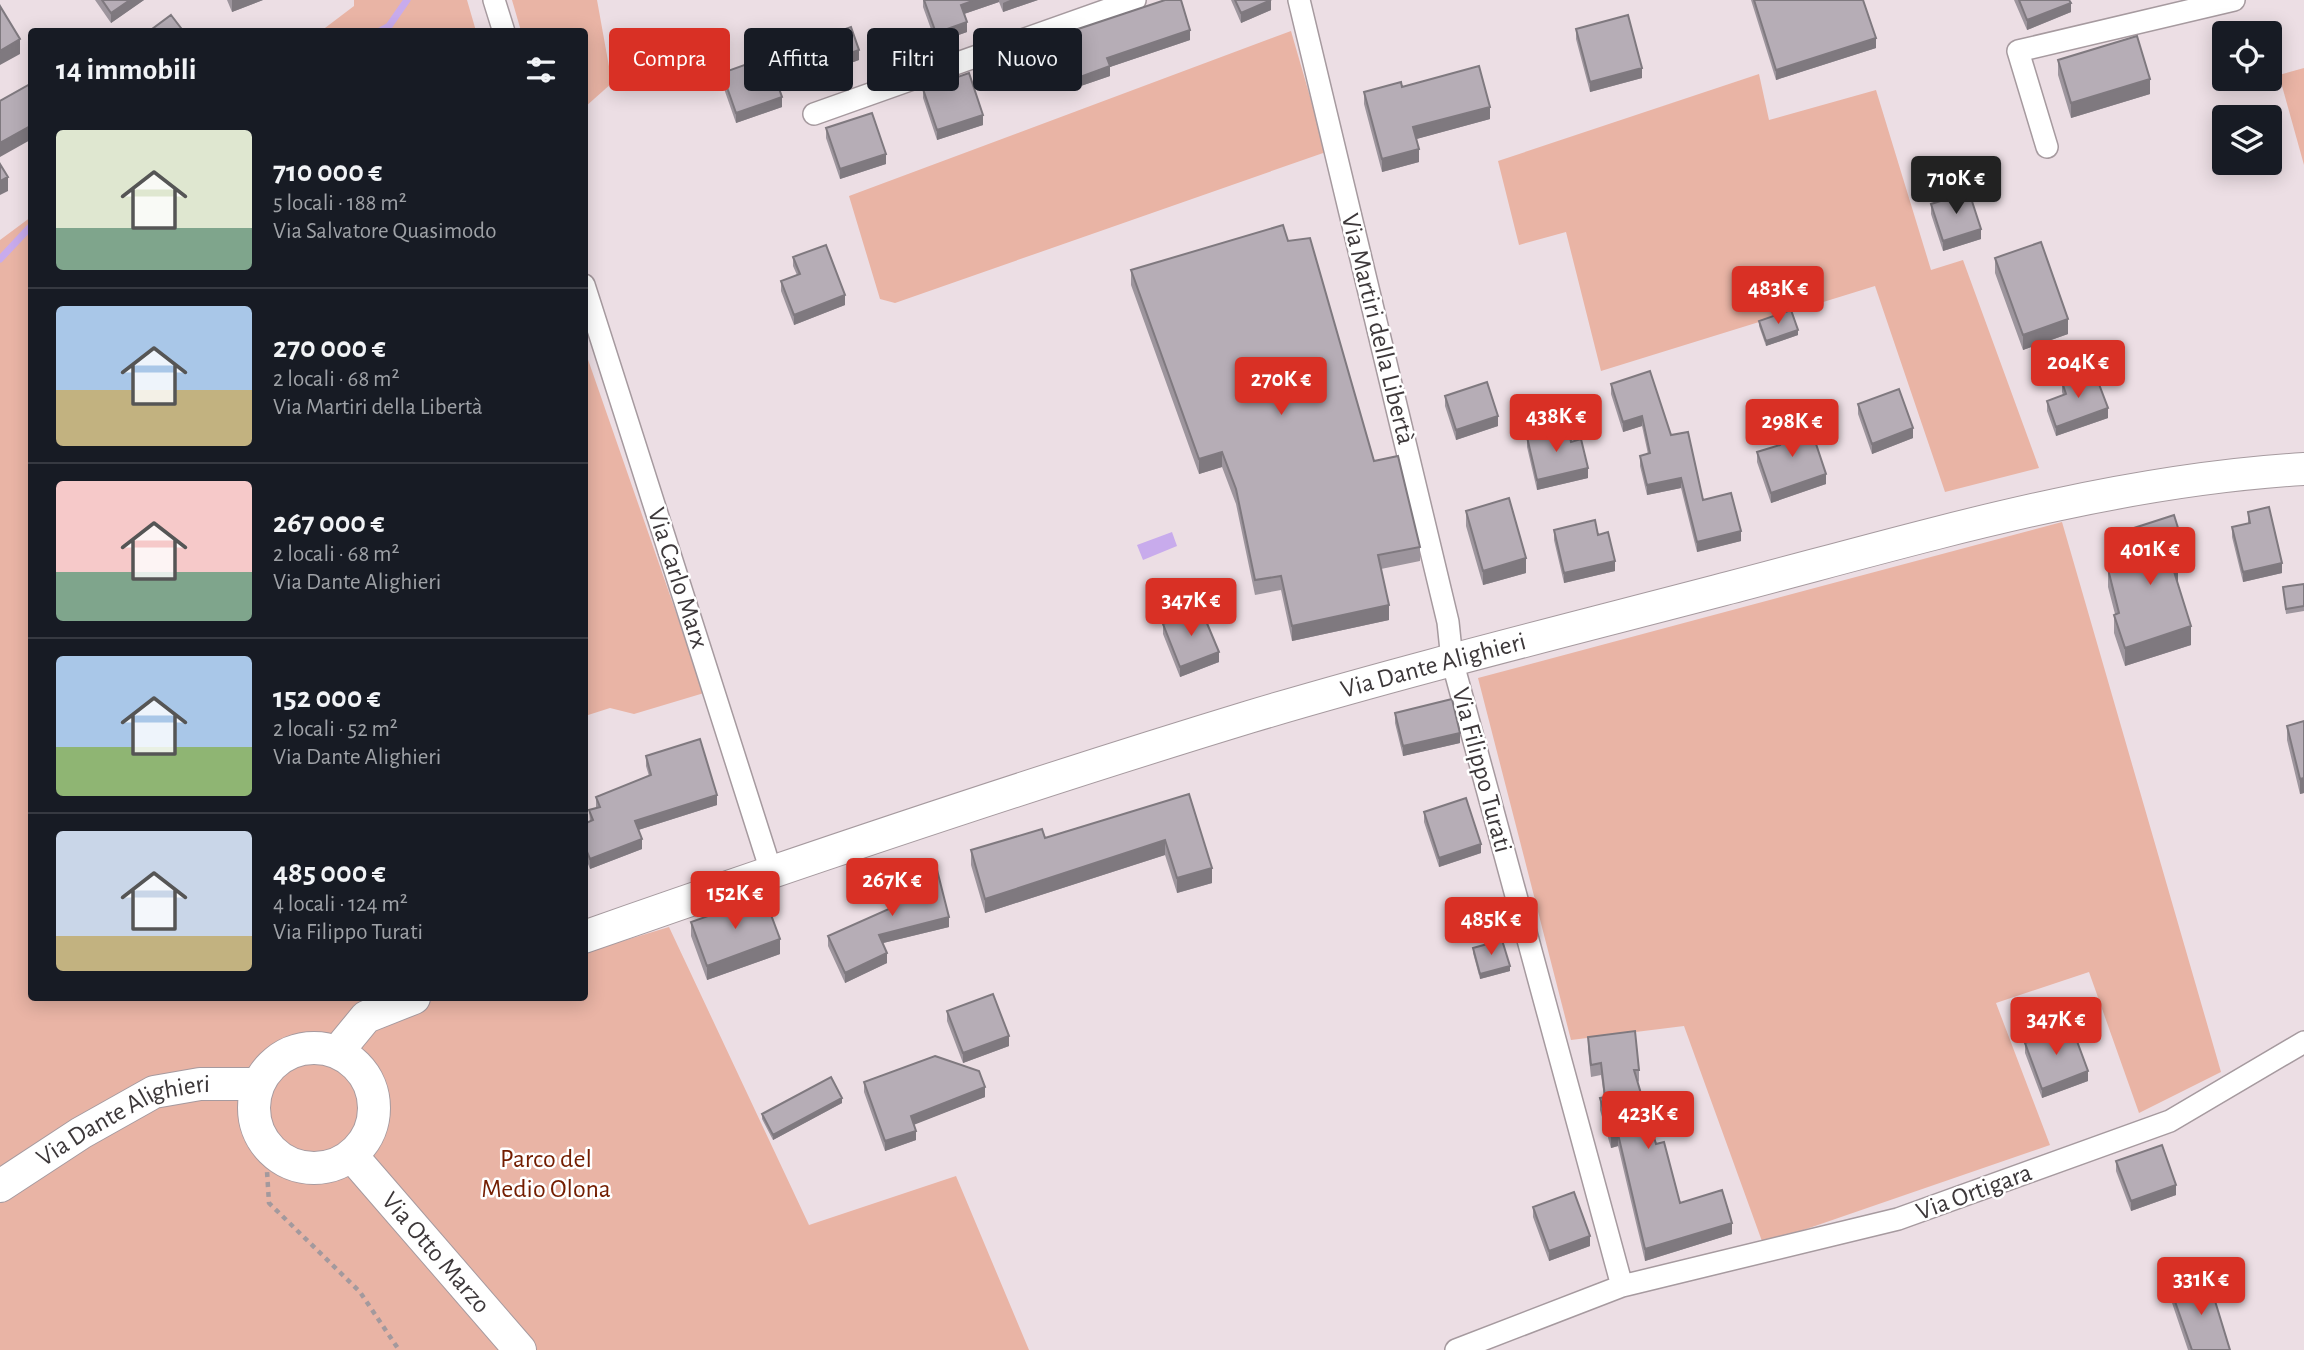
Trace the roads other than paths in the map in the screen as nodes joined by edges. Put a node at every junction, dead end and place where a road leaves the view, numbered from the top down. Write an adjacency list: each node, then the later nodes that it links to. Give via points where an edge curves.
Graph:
1 (494, 0): 5 (street)
2 (1135, 0): 6 (street)
3 (1299, 0): 10 (street, Via Martiri della Libertà, via 1448,622)
4 (2234, 0): 7 (street, via 2018,51)
5 (503, 28)
6 (814, 114)
7 (2047, 148)
8 (588, 298): 11 (street, Via Carlo Marx)
9 (2304, 469): 10 (street, Via Dante Alighieri, via 2197,479 2072,501)
10 (1452, 660): 11 (street, Via Dante Alighieri, via 1225,725); 19 (street, Via Filippo Turati)
11 (771, 871): 12 (street, Via Dante Alighieri)
12 (588, 936)
13 (406, 1001): 15 (street, via 366,1017)
14 (2304, 1042): 19 (street, Via Ortigara, via 2170,1121 1911,1214)
15 (338, 1051): 16 (street, via 307,1047 277,1059); 17 (street, via 363,1071 375,1100 371,1131)
16 (257, 1084): 17 (street, Via Dante Alighieri, via 253,1109 259,1133 273,1153 298,1166 326,1167); 18 (street, Via Dante Alighieri, via 200,1084 154,1092)
17 (352, 1156): 20 (street, Via Otto Marzo)
18 (0, 1186)
19 (1622, 1286): 21 (street, Via Ortigara)
20 (520, 1350)
21 (1456, 1350)

